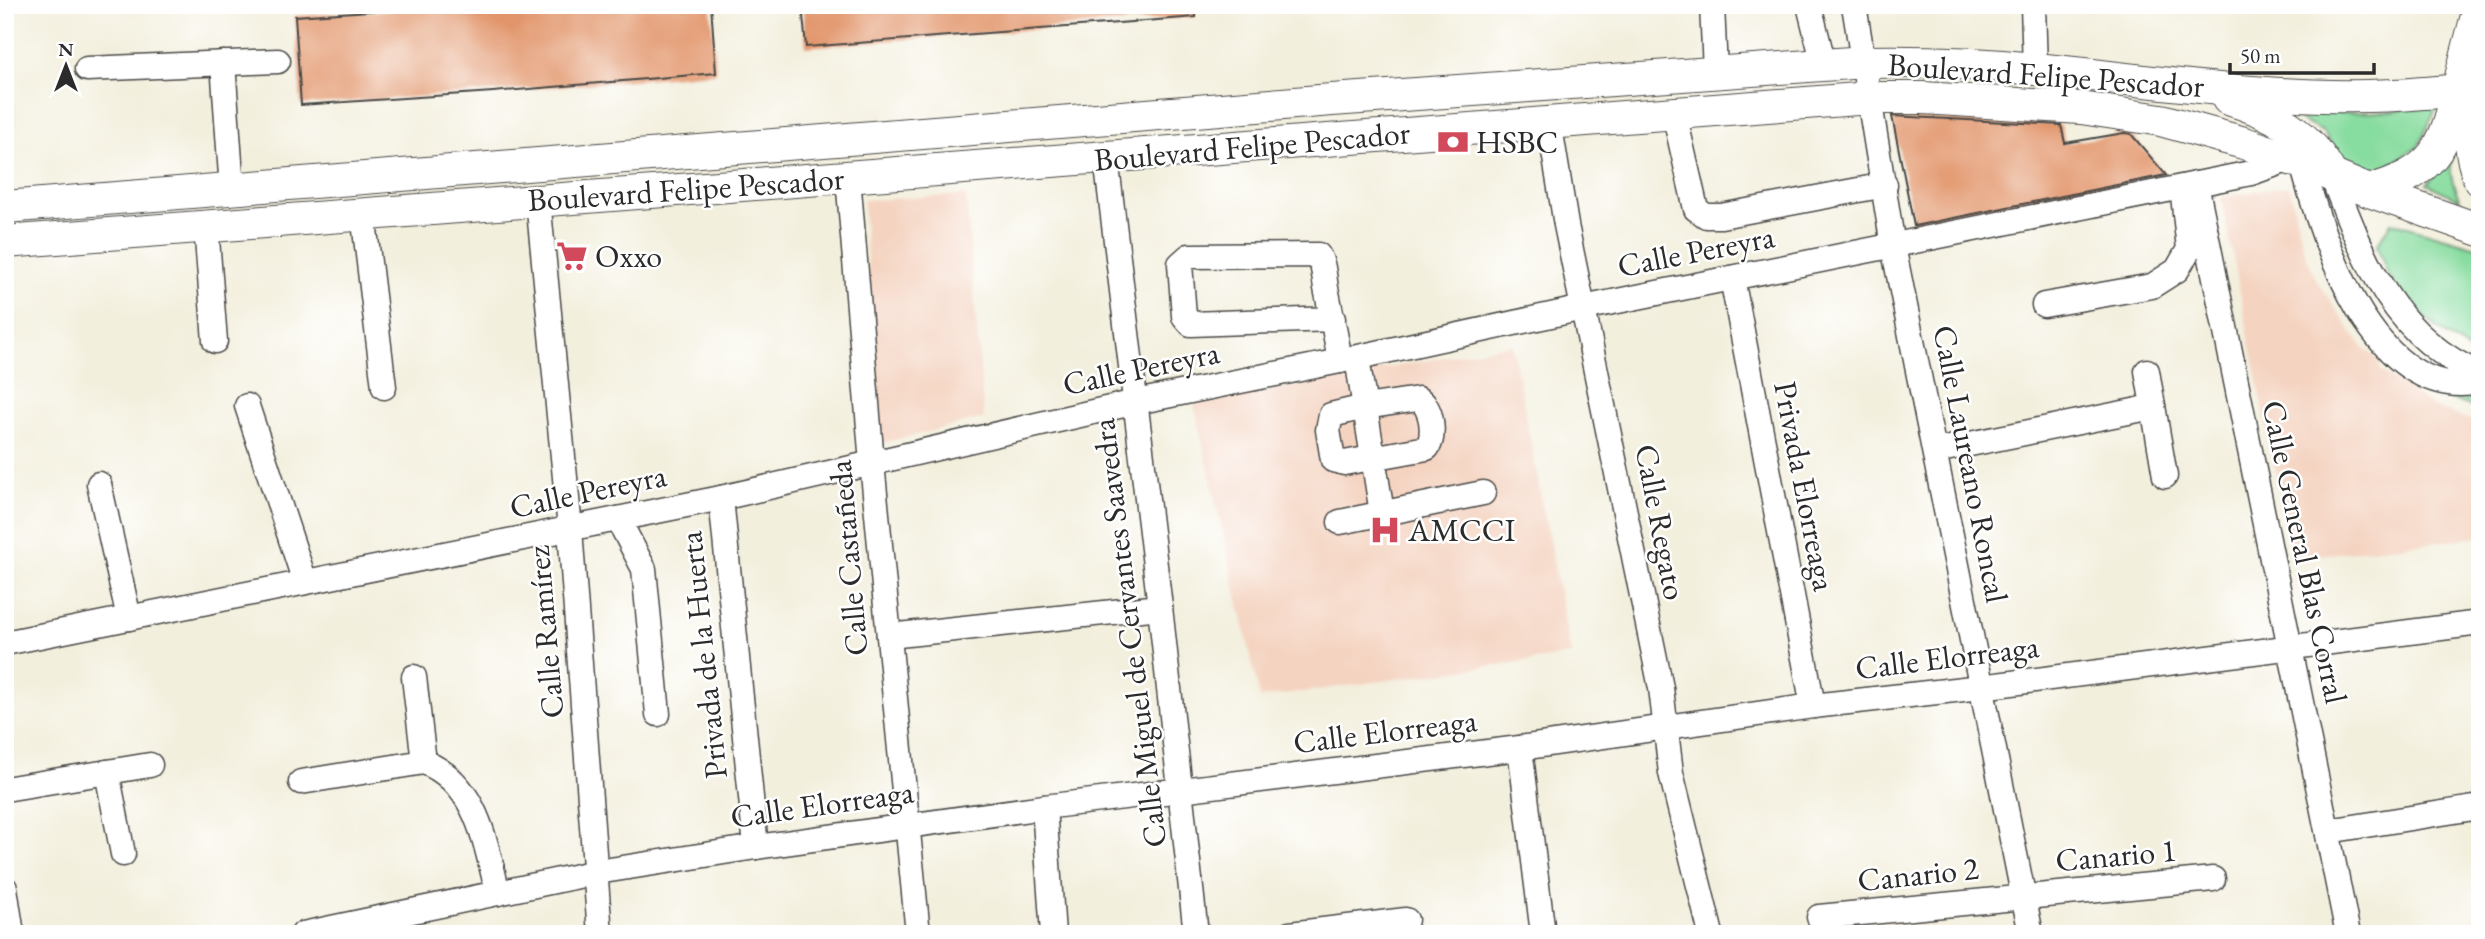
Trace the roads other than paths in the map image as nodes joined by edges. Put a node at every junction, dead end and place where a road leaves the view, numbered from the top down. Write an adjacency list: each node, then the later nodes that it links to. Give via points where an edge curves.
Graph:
1 (1712, 5): 12 (street)
2 (1809, 5): 9 (street)
3 (1854, 5): 7 (street, Calle Laureano Roncal)
4 (2033, 5): 11 (street)
5 (2478, 11): 13 (main road)
6 (278, 61): 8 (street)
7 (1865, 62): 9 (main road, Boulevard Felipe Pescador); 11 (main road, Boulevard Felipe Pescador); 15 (street, Calle Laureano Roncal)
8 (223, 64): 10 (street); 26 (street)
9 (1824, 65): 12 (main road, Boulevard Felipe Pescador)
10 (88, 69)
11 (2035, 69): 14 (main road, Boulevard Felipe Pescador)
12 (1715, 72): 20 (main road, Boulevard Felipe Pescador)
13 (2470, 85): 14 (main road, Boulevard Felipe Pescador, via 2404,95); 23 (main road, via 2470,139); 27 (main road, via 2435,153 2409,176)
14 (2187, 86): 21 (main road, via 2246,105 2291,127 2316,149)
15 (1870, 98): 16 (main road, Boulevard Felipe Pescador); 19 (main road, Boulevard Felipe Pescador, via 2120,112 2199,130); 24 (street, Calle Laureano Roncal)
16 (1674, 113): 17 (main road, Boulevard Felipe Pescador); 24 (street, via 1696,209 1706,216)
17 (1549, 121): 18 (main road, Boulevard Felipe Pescador); 37 (street, Calle Regato)
18 (1106, 158): 22 (main road, Boulevard Felipe Pescador); 45 (street, Calle Miguel de Cervantes Saavedra)
19 (2296, 161): 21 (main road, Boulevard Felipe Pescador); 25 (street, Calle Pereyra); 43 (street, via 2332,258 2370,329 2423,375 2454,384)
20 (557, 162): 26 (main road, Boulevard Felipe Pescador); 28 (main road, via 541,180)
21 (2332, 176): 27 (main road, Boulevard Felipe Pescador); 42 (street, via 2389,301 2421,338)
22 (848, 177): 28 (main road, Boulevard Felipe Pescador); 51 (street, Calle Castañeda)
23 (2480, 180)
24 (1885, 185): 34 (street, Calle Laureano Roncal)
25 (2189, 185): 34 (street, Calle Pereyra); 36 (street, via 2189,249 2177,270 2152,286); 66 (street, Calle General Blas Corral)
26 (232, 190): 29 (main road, Boulevard Felipe Pescador)
27 (2369, 191): 32 (main road, Boulevard Felipe Pescador)
28 (538, 200): 30 (main road, Boulevard Felipe Pescador); 59 (street, Calle Ramírez)
29 (5, 208)
30 (363, 213): 31 (main road, Boulevard Felipe Pescador); 44 (street)
31 (206, 226): 33 (main road, Boulevard Felipe Pescador); 39 (street)
32 (2480, 230)
33 (5, 242)
34 (1893, 246): 35 (street, Calle Pereyra); 49 (street, Calle Laureano Roncal)
35 (1732, 278): 37 (street, Calle Pereyra); 69 (street, Privada Elorreaga)
36 (2044, 305)
37 (1583, 308): 40 (street, Calle Pereyra); 71 (street, Calle Regato)
38 (1333, 319): 38 (street, via 1322,261 1315,254 1189,256 1180,264 1184,316 1191,324); 40 (street)
39 (215, 341)
40 (1348, 359): 45 (street, Calle Pereyra); 47 (street)
41 (2147, 371): 48 (street)
42 (2480, 374)
43 (2480, 382)
44 (384, 387)
45 (1136, 402): 51 (street, Calle Pereyra); 61 (street, Calle Miguel de Cervantes Saavedra)
46 (247, 406): 60 (street)
47 (1365, 407): 50 (street); 50 (street, via 1331,415 1331,456 1338,463); 50 (street, via 1423,401 1433,436 1427,448)
48 (2153, 407): 49 (street); 52 (street)
49 (1935, 451): 68 (street, Calle Laureano Roncal)
50 (1373, 458): 56 (street)
51 (872, 463): 55 (street, Calle Pereyra); 64 (street, Calle Castañeda)
52 (2165, 476)
53 (99, 484): 62 (street)
54 (1483, 493): 56 (street)
55 (721, 498): 57 (street, Calle Pereyra); 83 (street, Privada de la Huerta)
56 (1382, 513): 58 (street)
57 (618, 519): 59 (street, Calle Pereyra); 70 (street, via 644,569)
58 (1340, 522)
59 (570, 529): 60 (street, Calle Pereyra); 85 (street, Calle Ramírez)
60 (305, 582): 62 (street, Calle Pereyra)
61 (1160, 607): 64 (street); 78 (street, Calle Miguel de Cervantes Saavedra)
62 (129, 618): 65 (street, Calle Pereyra)
63 (2480, 624): 66 (street, Calle Elorreaga)
64 (889, 636): 81 (street, Calle Castañeda)
65 (5, 643)
66 (2291, 647): 68 (street, Calle Elorreaga); 82 (street, Calle General Blas Corral)
67 (414, 677): 73 (street)
68 (1980, 687): 69 (street, Calle Elorreaga); 89 (street, Calle Laureano Roncal)
69 (1813, 706): 71 (street, Calle Elorreaga)
70 (658, 714)
71 (1666, 726): 72 (street, Calle Elorreaga); 100 (street, Calle Regato, via 1676,798)
72 (1520, 748): 78 (street, Calle Elorreaga); 99 (street)
73 (424, 762): 76 (street); 88 (street, via 438,768 466,795)
74 (150, 765): 75 (street)
75 (107, 772): 77 (street); 84 (street)
76 (301, 782)
77 (5, 789)
78 (1181, 790): 79 (street, Calle Elorreaga); 97 (street, Calle Miguel de Cervantes Saavedra)
79 (1044, 807): 81 (street, Calle Elorreaga); 96 (street)
80 (2480, 807): 82 (street)
81 (906, 826): 83 (street, Calle Elorreaga); 95 (street, Calle Castañeda)
82 (2328, 831): 102 (street, Calle General Blas Corral)
83 (756, 847): 85 (street, Calle Elorreaga)
84 (122, 854)
85 (597, 872): 88 (street, Calle Elorreaga); 94 (street, Calle Ramírez)
86 (2213, 879): 89 (street, Canario 1)
87 (5, 888): 92 (street)
88 (498, 892): 93 (street, Calle Elorreaga)
89 (2024, 897): 90 (street, Canario 2); 101 (street, Calle Laureano Roncal)
90 (1819, 917)
91 (1406, 920): 98 (street)
92 (12, 934)
93 (303, 934)
94 (600, 934)
95 (918, 934)
96 (1053, 934)
97 (1196, 934)
98 (1290, 934)
99 (1543, 934)
100 (1711, 934)
101 (2031, 934)
102 (2348, 934)

